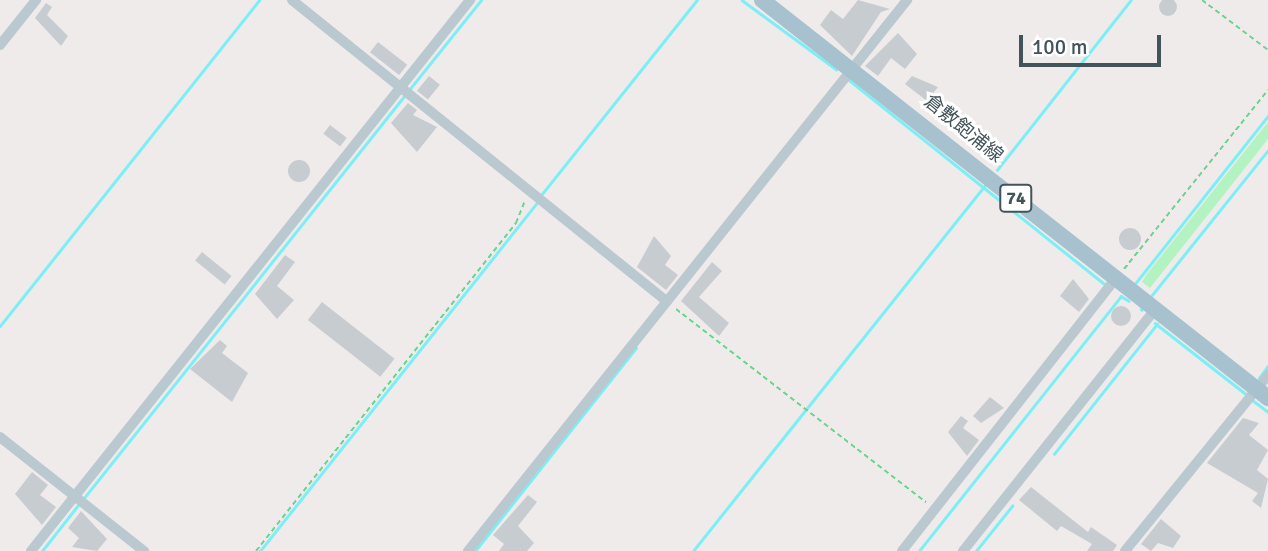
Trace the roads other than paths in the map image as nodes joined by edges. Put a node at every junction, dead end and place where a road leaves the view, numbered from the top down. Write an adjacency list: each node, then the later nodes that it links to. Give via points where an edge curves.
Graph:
1 (36, 0): 6 (street)
2 (292, 0): 8 (street)
3 (470, 0): 8 (street)
4 (762, 0): 7 (main road, 倉敷飽浦線 / 74)
5 (906, 0): 7 (street)
6 (0, 44)
7 (851, 67): 9 (main road, 倉敷飽浦線 / 74); 10 (street)
8 (404, 91): 10 (street); 15 (street)
9 (1116, 278): 11 (main road, 倉敷飽浦線 / 74); 19 (street)
10 (670, 303): 18 (street)
11 (1155, 310): 13 (main road, 倉敷飽浦線 / 74); 20 (street)
12 (1268, 375): 13 (street)
13 (1256, 396): 21 (street)
14 (0, 438): 15 (street)
15 (74, 496): 16 (street); 17 (street)
16 (31, 551)
17 (144, 551)
18 (468, 551)
19 (902, 551)
20 (963, 551)
21 (1125, 551)

